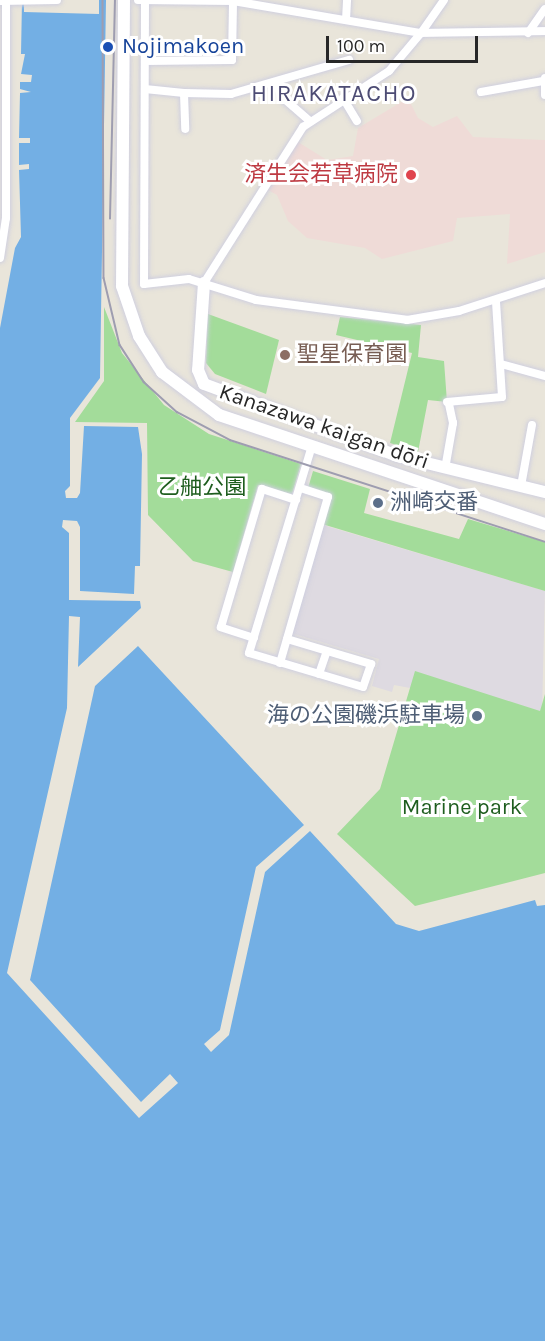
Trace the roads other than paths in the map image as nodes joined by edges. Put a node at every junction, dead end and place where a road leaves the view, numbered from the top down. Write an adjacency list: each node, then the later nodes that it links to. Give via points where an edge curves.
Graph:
1 (6, 0): 2 (street); 7 (street); 23 (street)
2 (57, 0)
3 (124, 0): 34 (street, via 119,259 129,313 162,372 196,402 235,421)
4 (142, 0): 8 (street); 15 (street)
5 (347, 0): 10 (street)
6 (444, 0): 12 (street)
7 (0, 1)
8 (233, 1): 10 (street); 15 (street, via 232,60)
9 (545, 9): 13 (street)
10 (346, 20): 12 (street)
11 (545, 31): 13 (street)
12 (421, 33): 13 (street); 22 (street, via 389,71)
13 (528, 33)
14 (349, 60): 17 (street)
15 (145, 62): 18 (street)
16 (544, 79): 19 (street); 20 (street)
17 (276, 82): 21 (street, via 222,96); 24 (street, via 281,96)
18 (145, 89): 21 (street); 28 (street, via 144,284 189,279)
19 (481, 92)
20 (545, 92)
21 (184, 93): 26 (street)
22 (343, 98): 24 (street); 25 (street)
23 (3, 102): 27 (street, via 6,218)
24 (310, 121): 28 (street)
25 (357, 121)
26 (185, 129)
27 (0, 258)
28 (204, 283): 30 (street, via 256,300 407,320); 35 (street, Kanazawa kaigan dōri, via 198,371 204,384 338,437)
29 (545, 283): 30 (street)
30 (496, 301): 31 (street)
31 (501, 364): 32 (street); 35 (street, via 502,397 448,403 453,423)
32 (545, 376)
33 (532, 425): 36 (street)
34 (312, 446): 37 (street); 40 (street)
35 (445, 469): 36 (street, Kanazawa kaigan dōri)
36 (522, 486): 38 (street, Kanazawa kaigan dōri)
37 (300, 488): 39 (street); 42 (street, via 328,497)
38 (545, 492)
39 (296, 500): 41 (street); 41 (street, via 262,489 221,627)
40 (545, 524)
41 (254, 638): 44 (street, via 249,652)
42 (287, 639): 43 (street); 44 (street)
43 (327, 651): 45 (street); 45 (street, via 371,664 363,687)
44 (280, 663): 45 (street)
45 (319, 674)

